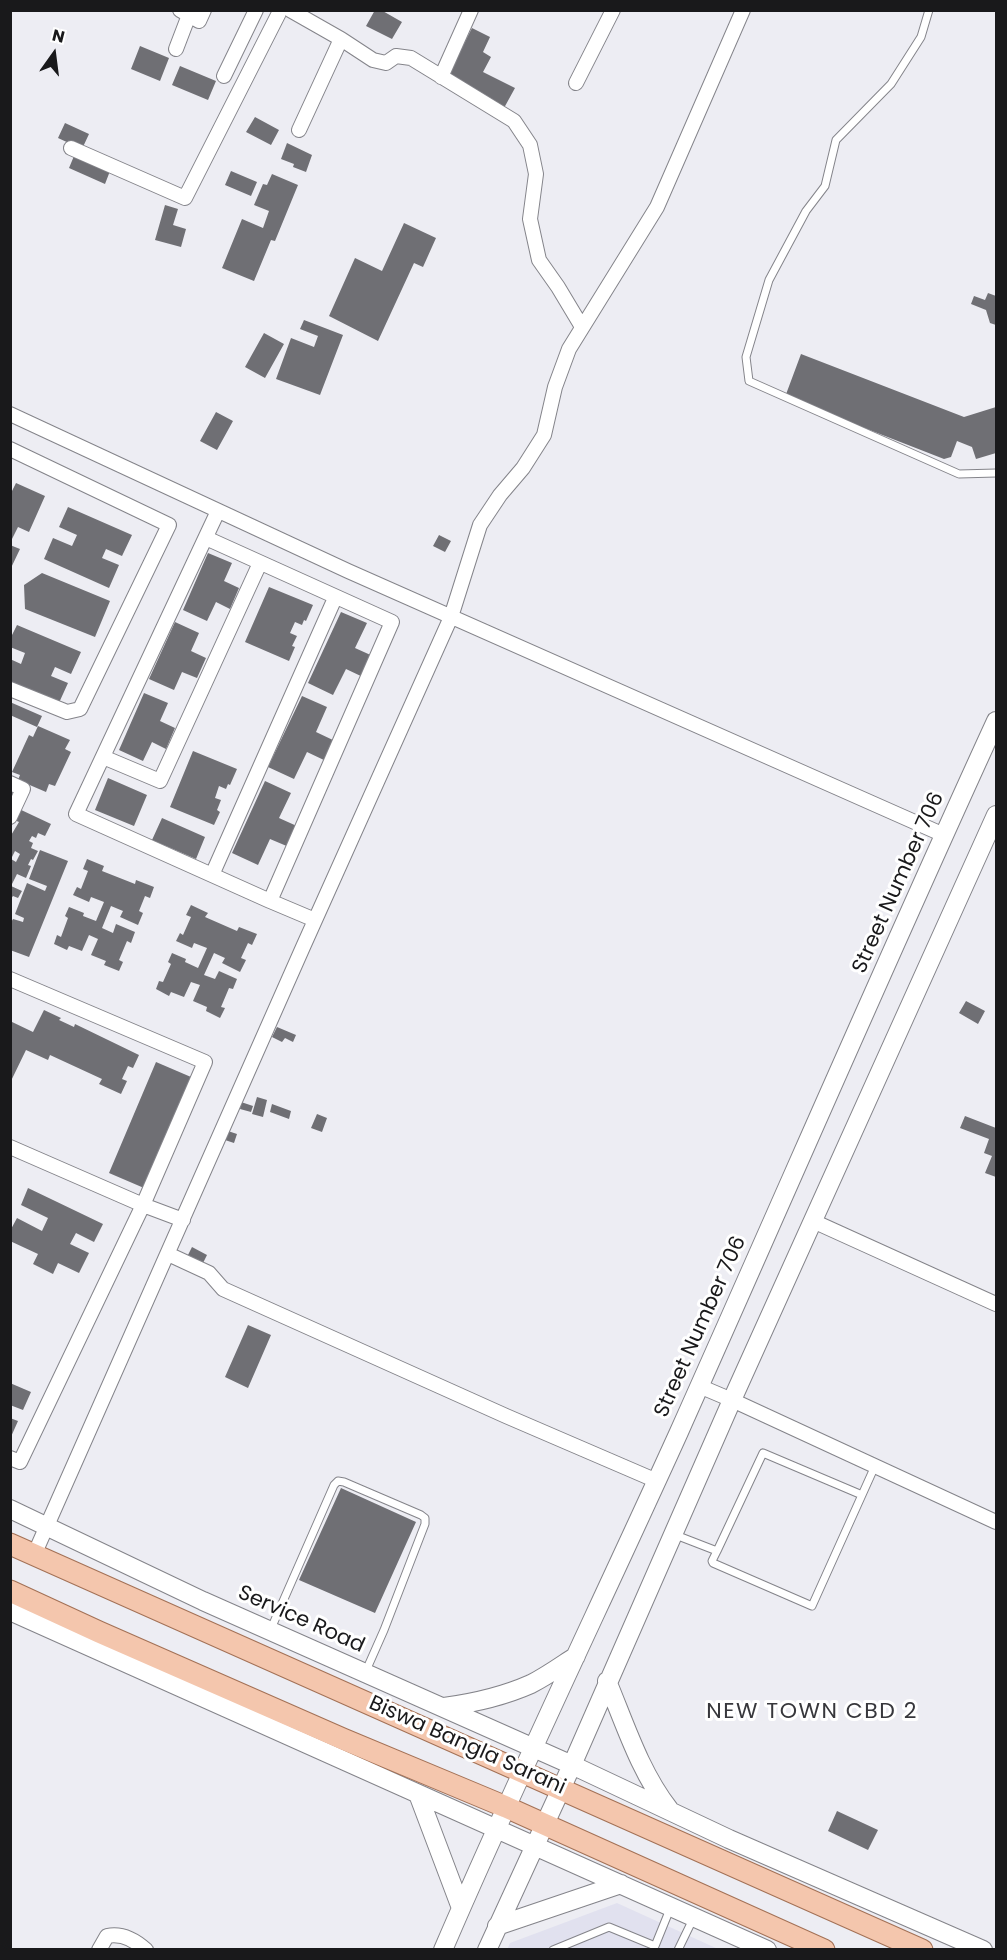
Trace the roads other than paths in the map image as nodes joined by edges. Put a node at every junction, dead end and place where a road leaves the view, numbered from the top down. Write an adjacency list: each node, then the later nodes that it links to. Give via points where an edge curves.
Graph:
1 (204, 10): 8 (street, via 199,21)
2 (256, 10): 11 (street)
3 (471, 10): 12 (street)
4 (613, 10): 13 (street)
5 (743, 10): 16 (street, via 657,207)
6 (929, 10): 19 (lane, via 921,37 891,84 836,140 825,186 806,211 769,280 746,357 749,381 959,474)
7 (281, 11): 9 (street); 15 (street, via 185,198)
8 (184, 13): 10 (street)
9 (341, 39): 12 (street, via 373,60 386,63 396,56 411,58); 14 (street)
10 (176, 49)
11 (224, 76)
12 (441, 76): 16 (street, via 514,121 530,145 536,174 530,219 539,260)
13 (576, 84)
14 (299, 130)
15 (71, 148)
16 (582, 327): 24 (street, via 555,387 544,435 480,525)
17 (10, 414): 20 (street)
18 (10, 449): 25 (street, via 169,525 80,709 68,712)
19 (996, 473)
20 (218, 511): 21 (street); 24 (street)
21 (206, 538): 22 (street); 27 (street)
22 (260, 563): 23 (street); 27 (street, via 160,781)
23 (335, 598): 32 (street); 33 (street, via 392,622)
24 (451, 617): 31 (street); 34 (street)
25 (10, 689)
26 (996, 721): 31 (street, Street Number 706)
27 (103, 757): 32 (street, via 76,814)
28 (10, 783): 30 (street, via 23,789)
29 (996, 815): 39 (street)
30 (10, 817)
31 (944, 835): 42 (street, Street Number 706)
32 (212, 875): 33 (street)
33 (270, 901): 34 (street)
34 (315, 920): 38 (street)
35 (10, 979): 37 (street, via 205,1062)
36 (10, 1147): 37 (street)
37 (143, 1205): 38 (street); 44 (street, via 20,1462)
38 (183, 1220): 40 (street)
39 (813, 1221): 41 (street); 43 (street)
40 (168, 1254): 46 (street, via 209,1273 223,1289); 50 (street)
41 (996, 1304)
42 (699, 1386): 43 (street); 46 (street, Street Number 706)
43 (732, 1400): 45 (street); 51 (street)
44 (10, 1458)
45 (875, 1466): 47 (lane); 49 (street)
46 (657, 1481): 58 (street, Street Number 706)
47 (862, 1495): 53 (lane, via 763,1453); 53 (lane, via 812,1606 713,1563)
48 (10, 1509): 50 (street, Service Road)
49 (996, 1522)
50 (49, 1526): 54 (street); 57 (street, Service Road)
51 (673, 1534): 53 (lane); 60 (street)
52 (10, 1544): 54 (main road, Biswa Bangla Sarani)
53 (717, 1551)
54 (34, 1555): 64 (main road, Biswa Bangla Sarani)
55 (10, 1591): 67 (main road, Biswa Bangla Sarani)
56 (10, 1611): 66 (street)
57 (270, 1631): 59 (street, Service Road); 59 (lane, via 338,1481 421,1515 425,1524)
58 (577, 1656): 61 (street, via 532,1683 468,1704); 62 (street, Street Number 706)
59 (365, 1673): 61 (street, Service Road)
60 (607, 1681): 63 (street); 68 (street, via 644,1769)
61 (442, 1707): 62 (street, Service Road)
62 (533, 1748): 63 (street, Service Road); 64 (street, Street Number 706)
63 (572, 1765): 65 (street); 68 (street, Service Road)
64 (522, 1771): 65 (main road, Biswa Bangla Sarani); 67 (street, Street Number 706)
65 (561, 1788): 69 (street); 85 (main road, Biswa Bangla Sarani)
66 (418, 1794): 70 (street); 74 (street)
67 (506, 1807): 69 (main road, Biswa Bangla Sarani); 70 (street, Street Number 706)
68 (672, 1813): 86 (street, Service Road)
69 (544, 1825): 71 (street); 84 (main road, Biswa Bangla Sarani)
70 (496, 1829): 71 (street); 74 (street, Street Number 706)
71 (534, 1845): 72 (street); 76 (street)
72 (621, 1884): 73 (street); 76 (street)
73 (671, 1906): 75 (street); 81 (lane, via 655,1946 609,1928)
74 (461, 1908): 79 (street, Street Number 706)
75 (694, 1917): 82 (lane); 83 (street)
76 (497, 1926): 80 (street)
77 (99, 1950): 78 (street, via 107,1936 113,1934)
78 (146, 1950)
79 (443, 1950)
80 (487, 1950)
81 (553, 1950)
82 (678, 1950)
83 (767, 1950)
84 (824, 1950)
85 (922, 1950)
86 (983, 1950)

